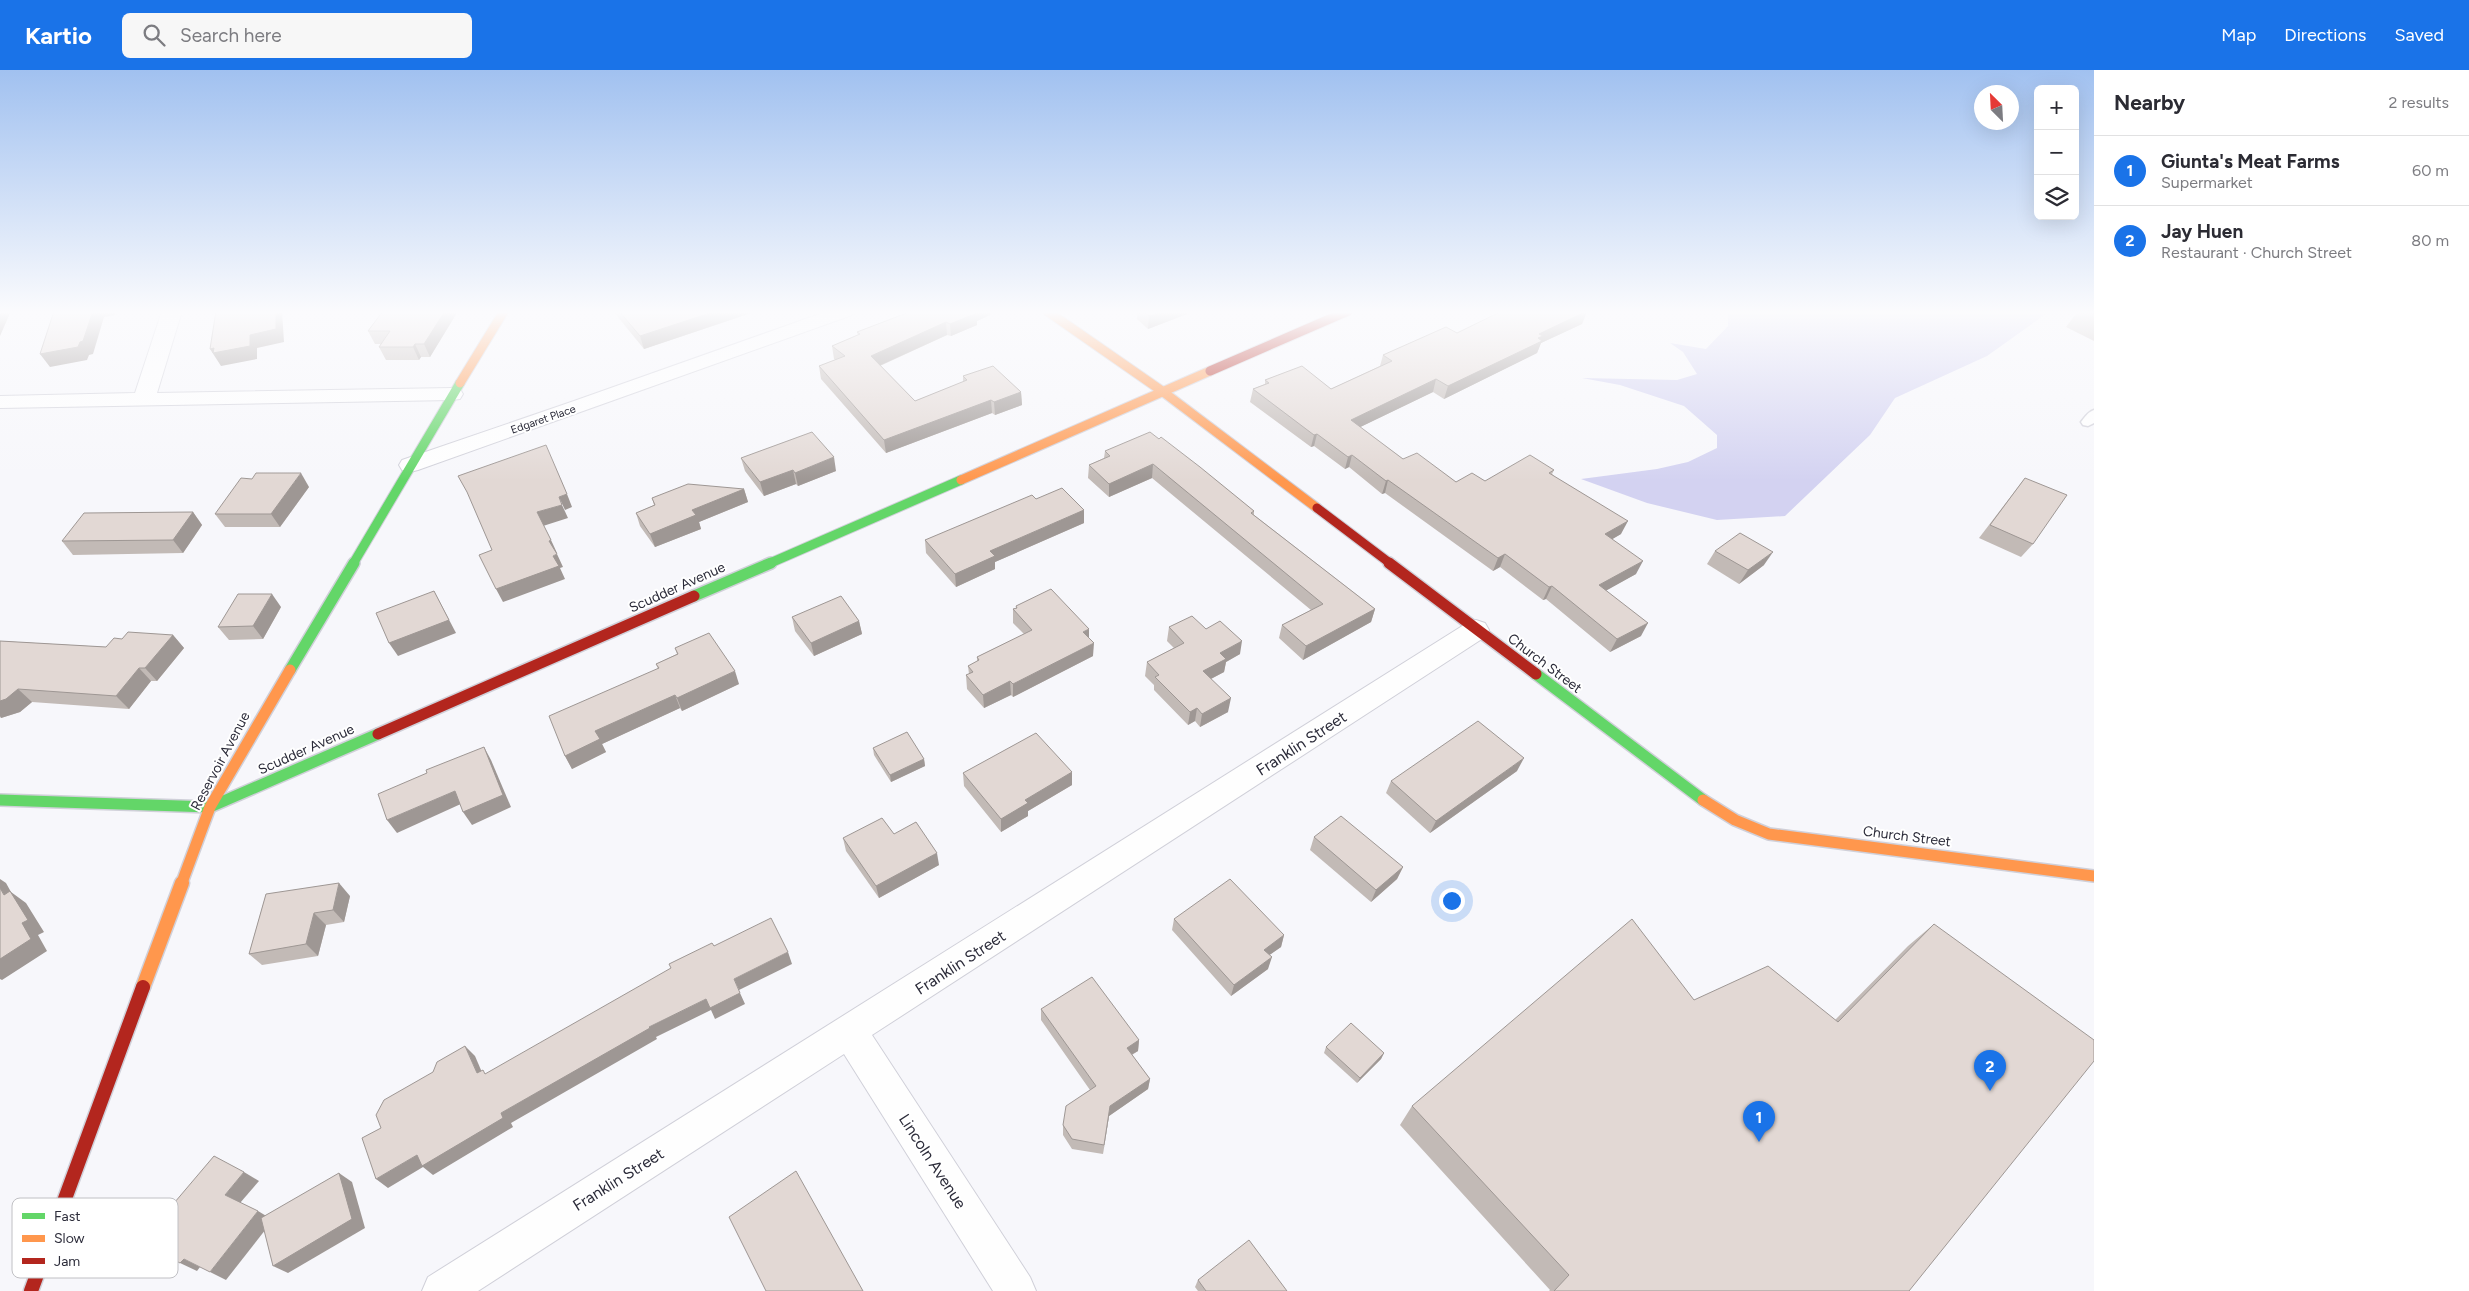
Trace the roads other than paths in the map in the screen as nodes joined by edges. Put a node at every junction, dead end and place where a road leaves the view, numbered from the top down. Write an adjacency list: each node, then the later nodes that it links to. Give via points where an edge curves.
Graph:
1 (154, 368): 8 (street)
2 (468, 368): 7 (street, Reservoir Avenue)
3 (687, 368): 10 (street, Edgaret Place)
4 (1129, 368): 6 (street, Church Street)
5 (1215, 368): 6 (street, Scudder Avenue)
6 (1162, 391): 11 (street, Church Street); 13 (street, Scudder Avenue)
7 (452, 394): 8 (street); 10 (street, Reservoir Avenue)
8 (144, 400): 9 (street)
9 (0, 402)
10 (410, 465): 13 (street, Reservoir Avenue)
11 (1476, 630): 14 (street, Church Street, via 1723,815 1751,828 1770,834); 15 (street, Franklin Street)
12 (0, 800): 13 (street, Scudder Avenue)
13 (210, 807): 16 (street, Reservoir Avenue)
14 (2094, 876)
15 (850, 1032): 19 (street, Franklin Street); 20 (street, Lincoln Avenue)
16 (66, 1198)
17 (37, 1278): 18 (street, Reservoir Avenue)
18 (32, 1291)
19 (442, 1291)
20 (1016, 1291)

